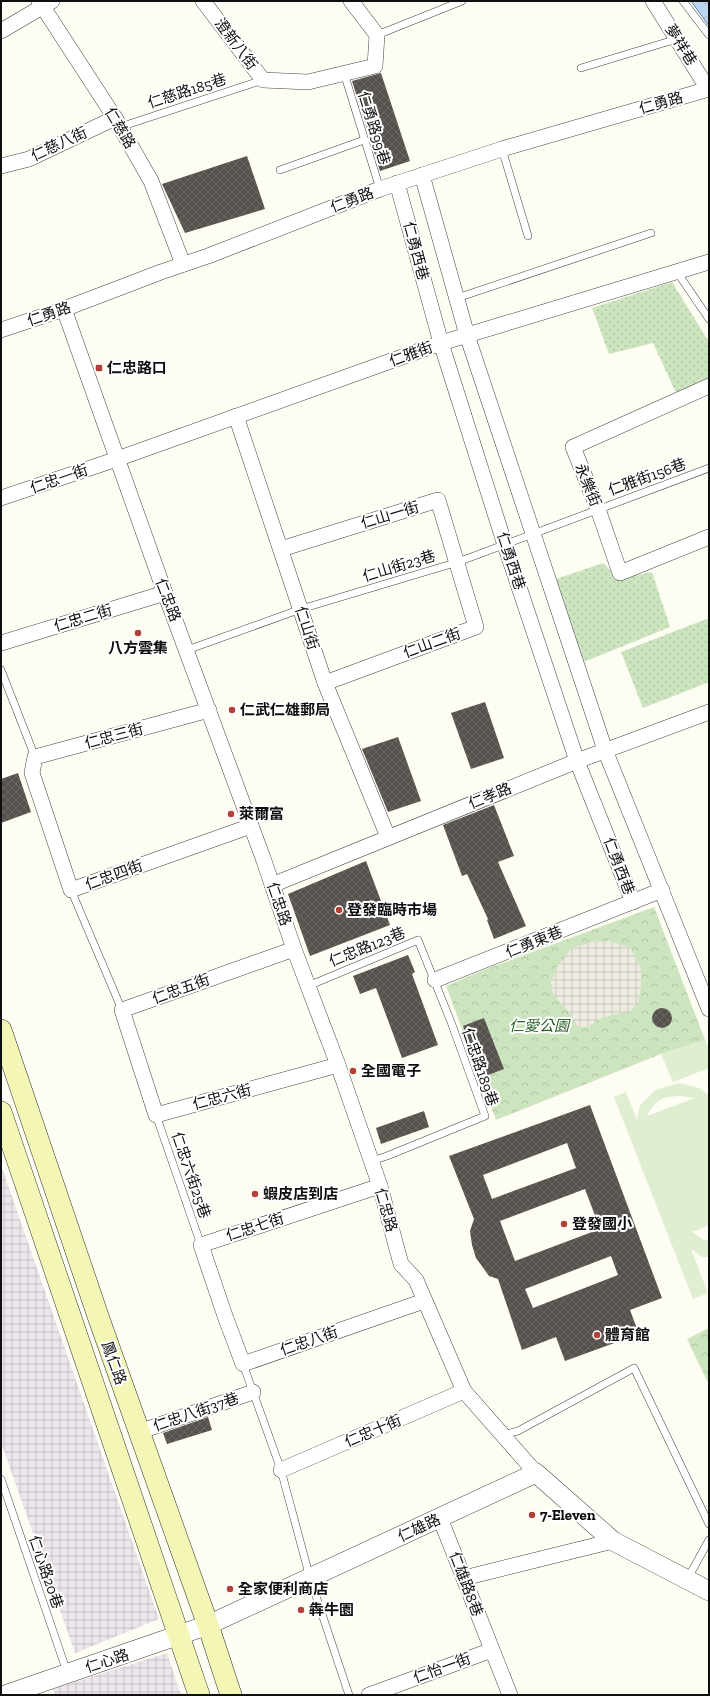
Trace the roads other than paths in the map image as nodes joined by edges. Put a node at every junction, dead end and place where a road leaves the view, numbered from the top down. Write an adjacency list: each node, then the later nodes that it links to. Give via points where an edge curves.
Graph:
1 (203, 1): 13 (street, 澄新八街)
2 (350, 1): 8 (street)
3 (462, 1): 8 (lane)
4 (653, 1): 10 (street, 夢祥巷)
5 (683, 1): 9 (lane)
6 (45, 3): 7 (street); 15 (street, 仁慈路)
7 (1, 31)
8 (377, 35): 12 (street, 澄新八街, via 375,66)
9 (709, 35)
10 (676, 38): 11 (lane); 14 (street, 夢祥巷)
11 (581, 68)
12 (344, 74): 13 (street, 澄新八街, via 308,82); 16 (lane, 仁勇路99巷)
13 (263, 80): 15 (lane, 仁慈路185巷)
14 (709, 90): 17 (street, 仁勇路)
15 (118, 122): 18 (street, 仁慈八街, via 29,159); 26 (street, 仁慈路, via 151,181)
16 (364, 140): 19 (lane); 22 (lane, 仁勇路99巷)
17 (502, 149): 20 (street, 仁勇路); 24 (lane)
18 (1, 166)
19 (280, 170)
20 (422, 176): 21 (street, 仁勇路); 28 (street, 仁勇西巷)
21 (397, 184): 22 (street, 仁勇路); 33 (street, 仁勇西巷)
22 (380, 189): 26 (street, 仁勇路)
23 (651, 233): 28 (lane)
24 (528, 236)
25 (709, 262): 27 (street, 仁雅街)
26 (184, 264): 29 (street, 仁勇路)
27 (676, 272): 30 (lane); 32 (street, 仁雅街)
28 (457, 298): 32 (street, 仁勇西巷)
29 (64, 309): 31 (street, 仁勇路); 36 (street, 仁忠路)
30 (709, 319)
31 (1, 330)
32 (467, 335): 33 (street, 仁雅街); 40 (street, 仁勇西巷)
33 (440, 343): 35 (street, 仁雅街); 42 (street, 仁勇西巷)
34 (709, 386): 39 (street, 永樂街, via 573,447)
35 (236, 416): 36 (street, 仁雅街); 43 (street, 仁山街)
36 (117, 459): 38 (street, 仁忠一街); 45 (street, 仁忠路)
37 (709, 468): 39 (lane, 仁雅街156巷)
38 (1, 498)
39 (598, 509): 40 (lane, 仁雅街156巷); 41 (street, 永樂街, via 620,573)
40 (534, 535): 42 (lane, 仁雅街156巷); 53 (street, 仁勇西巷)
41 (709, 537)
42 (505, 545): 44 (lane, 仁山街23巷); 55 (street, 仁勇西巷)
43 (281, 549): 44 (street, 仁山一街, via 438,500); 46 (street, 仁山街)
44 (458, 562): 46 (lane, 仁山街23巷); 50 (street, 仁山二街, via 476,627)
45 (165, 593): 47 (street, 仁忠二街); 48 (street, 仁忠路)
46 (300, 609): 48 (lane, 仁山街23巷); 50 (street, 仁山街)
47 (1, 643)
48 (187, 650): 51 (street, 仁忠路)
49 (1, 670): 54 (lane)
50 (325, 683): 57 (street, 仁山街)
51 (209, 710): 54 (street, 仁忠三街); 56 (street, 仁忠路)
52 (709, 712): 53 (street, 仁孝路)
53 (605, 750): 55 (street, 仁孝路); 60 (street, 仁勇西巷)
54 (35, 757): 59 (street, 仁忠四街, via 32,773)
55 (577, 760): 57 (street, 仁孝路); 61 (street, 仁勇西巷)
56 (252, 826): 58 (street, 仁忠路); 59 (street, 仁忠四街)
57 (388, 837): 58 (street, 仁孝路)
58 (272, 884): 62 (street, 仁忠路)
59 (71, 890): 66 (lane)
60 (662, 890): 61 (street, 仁勇西巷); 65 (street, 仁勇西巷)
61 (633, 902): 63 (street, 仁勇東巷)
62 (294, 949): 64 (street, 仁忠路); 66 (street, 仁忠五街)
63 (435, 980): 64 (lane, 仁忠路123巷, via 418,940); 71 (lane, 仁忠路189巷, via 485,1116)
64 (308, 986): 68 (street, 仁忠路)
65 (709, 1009)
66 (122, 1010): 70 (street)
67 (1, 1030): 78 (main road, 鳳仁路)
68 (338, 1065): 70 (street, 仁忠六街); 71 (street, 仁忠路)
69 (1, 1112): 92 (main road, 鳳仁路)
70 (156, 1115): 73 (lane, 仁忠六街25巷)
71 (371, 1161): 72 (street, 仁忠路)
72 (380, 1186): 73 (street, 仁忠七街); 74 (street, 仁忠路, via 401,1264 416,1280)
73 (201, 1245): 75 (street)
74 (424, 1301): 75 (street, 仁忠八街); 76 (street, 仁忠路)
75 (243, 1364): 77 (lane)
76 (464, 1391): 79 (street, 仁忠路); 80 (street, 仁忠十街)
77 (253, 1392): 78 (street, 仁忠八街37巷); 80 (lane)
78 (139, 1432): 91 (main road, 鳳仁路)
79 (502, 1435): 81 (street, 仁忠路); 84 (lane, via 518,1431 634,1368)
80 (281, 1470): 87 (lane)
81 (536, 1473): 83 (street, 仁雄路); 86 (street)
82 (1, 1479): 94 (lane, 仁心路20巷)
83 (440, 1518): 87 (street, 仁雄路); 88 (street, 仁雄路8巷)
84 (709, 1524)
85 (709, 1540): 89 (lane)
86 (613, 1541): 88 (street); 89 (street)
87 (310, 1578): 91 (street, 仁雄路); 98 (lane)
88 (464, 1578): 93 (street, 仁雄路8巷)
89 (687, 1580): 90 (street)
90 (709, 1591)
91 (208, 1625): 92 (street, 仁心路); 97 (main road, 鳳仁路)
92 (180, 1636): 94 (street, 仁心路); 96 (main road, 鳳仁路)
93 (492, 1650): 99 (street, 仁怡一街); 100 (street, 仁雄路8巷)
94 (67, 1674): 95 (street, 仁心路, via 42,1686)
95 (5, 1695)
96 (200, 1695)
97 (231, 1695)
98 (349, 1695)
99 (368, 1695)
100 (510, 1695)

